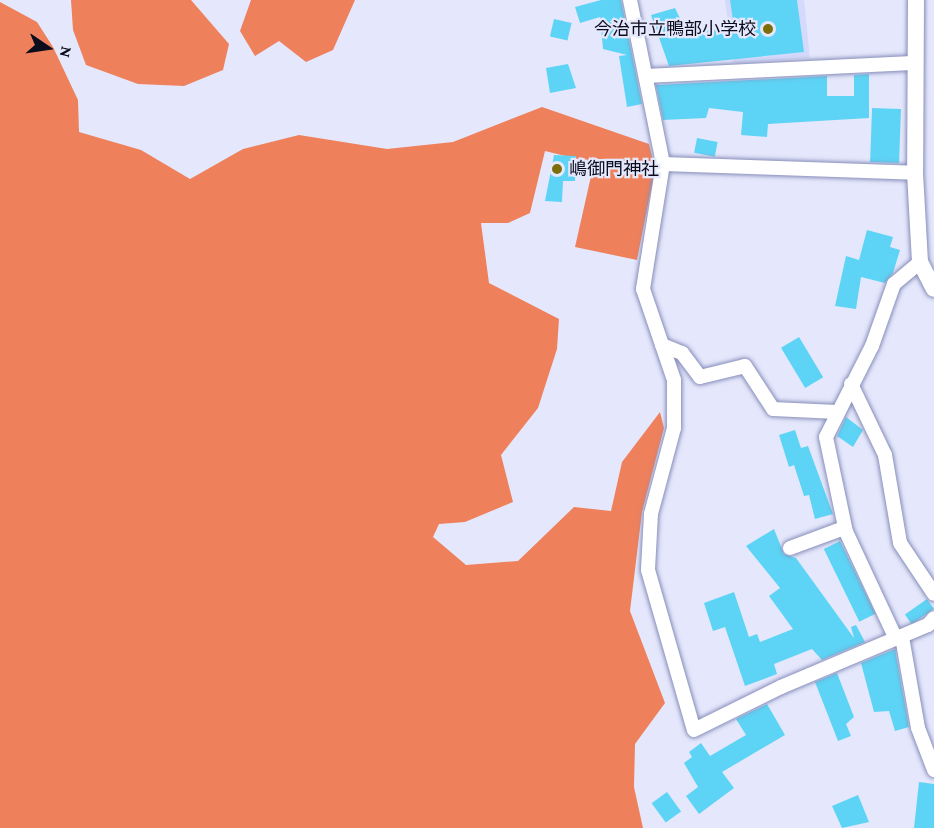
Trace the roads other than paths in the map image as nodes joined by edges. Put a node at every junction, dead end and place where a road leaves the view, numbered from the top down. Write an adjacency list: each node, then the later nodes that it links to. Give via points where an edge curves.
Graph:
1 (630, 0): 4 (street)
2 (916, 0): 3 (street)
3 (916, 63): 4 (street); 6 (street)
4 (647, 76): 5 (street)
5 (663, 164): 6 (street); 9 (street, via 643,289)
6 (915, 173): 7 (street)
7 (920, 262): 8 (street); 10 (street, via 894,284)
8 (934, 289)
9 (662, 345): 11 (street, via 682,353 700,376 745,366 773,409); 16 (street, via 674,380 674,428 651,514 648,570 694,730 781,687)
10 (851, 384): 11 (street); 14 (street, via 885,455 900,543)
11 (837, 412): 12 (street, via 826,453)
12 (844, 528): 13 (street); 16 (street)
13 (790, 548)
14 (934, 594)
15 (934, 618): 16 (street)
16 (899, 638): 17 (street, via 918,728)
17 (934, 770)

